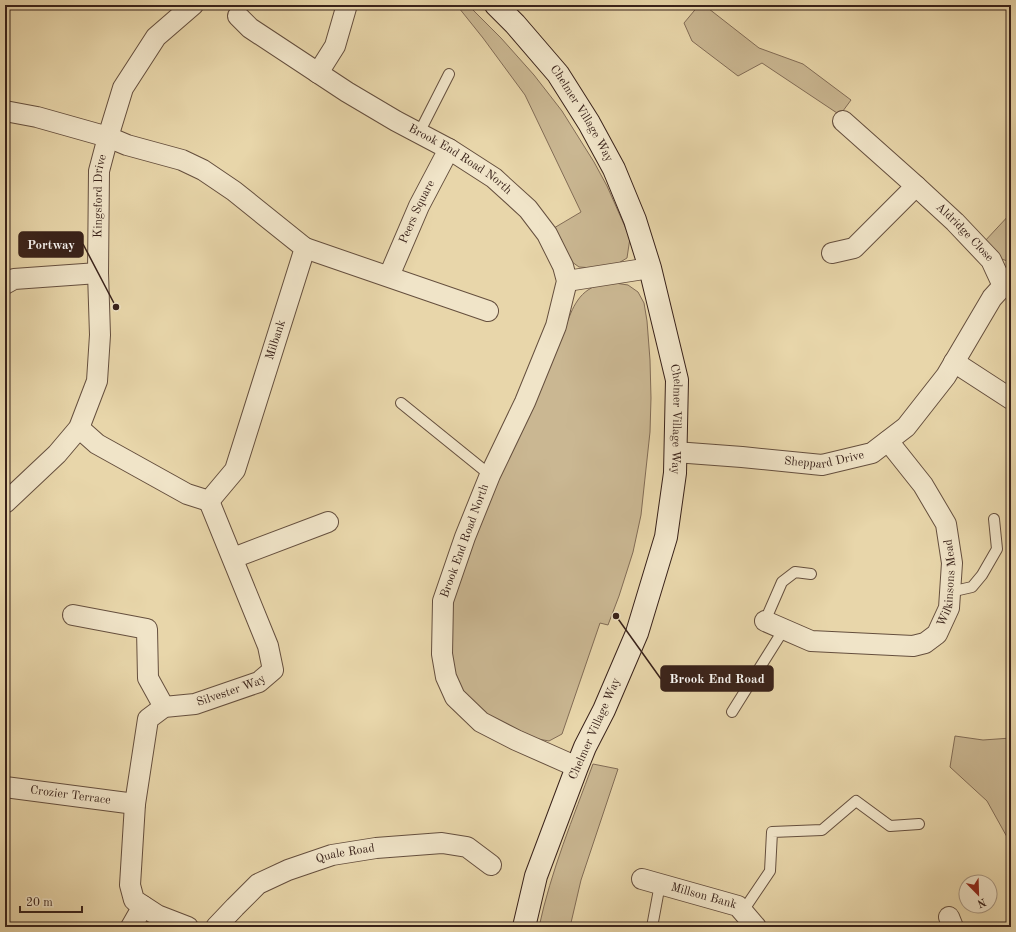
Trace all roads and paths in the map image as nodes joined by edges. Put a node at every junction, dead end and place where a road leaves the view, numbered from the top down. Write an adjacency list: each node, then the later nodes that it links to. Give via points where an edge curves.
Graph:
1 (193, 5): 10 (street, Kingsford Drive, via 156,37 124,88)
2 (496, 5): 15 (street, Chelmer Village Way, via 558,74 589,123 614,169 635,220)
3 (346, 8): 5 (street, via 335,46)
4 (238, 16): 5 (street, Brook End Road North, via 250,28)
5 (318, 73): 9 (street, Brook End Road North)
6 (449, 74): 9 (lane)
7 (5, 111): 10 (street)
8 (843, 121): 12 (street, Aldridge Close)
9 (419, 133): 11 (street, Brook End Road North)
10 (108, 137): 13 (street, via 127,145 182,160 203,170 234,191); 16 (street, Kingsford Drive, via 99,171)
11 (450, 149): 17 (street, Peers Square, via 419,206); 18 (street, Brook End Road North, via 494,178 528,209 547,234 563,266)
12 (916, 186): 14 (street, via 854,248); 19 (street, Aldridge Close, via 955,222)
13 (305, 248): 17 (street); 29 (street, Milbank, via 234,470)
14 (832, 253)
15 (650, 268): 18 (street); 27 (street, Chelmer Village Way, via 677,380)
16 (98, 273): 20 (street, via 14,279); 25 (street, Kingsford Drive, via 100,335 97,382)
17 (389, 276): 21 (street)
18 (567, 281): 28 (street, Brook End Road North, via 556,326 525,402)
19 (1007, 281): 22 (street, Sheppard Drive, via 992,298)
20 (5, 284)
21 (488, 310)
22 (954, 362): 23 (street); 26 (street, Sheppard Drive, via 906,427)
23 (1011, 399)
24 (401, 402): 28 (lane)
25 (80, 428): 29 (street, via 97,444 187,494); 30 (street, Kingsford Drive, via 57,454)
26 (888, 441): 27 (street, Sheppard Drive, via 872,453 822,465); 35 (street, Wilkinsons Mead, via 923,485 946,524 952,563)
27 (675, 452): 41 (street, Chelmer Village Way, via 666,537 637,633)
28 (490, 475): 41 (street, Brook End Road North, via 443,601 442,654 446,677 455,697 481,722)
29 (209, 501): 33 (street, Silvester Way)
30 (5, 503)
31 (994, 519): 35 (lane, via 998,549 982,576 972,587)
32 (328, 522): 33 (street)
33 (232, 558): 39 (street, Silvester Way, via 268,646 273,670 259,682 196,704)
34 (811, 574): 37 (lane, via 795,572 782,582)
35 (950, 592): 38 (street, Wilkinsons Mead, via 949,608 937,634 925,643 913,646 811,641)
36 (73, 615): 39 (street, via 147,629 148,678)
37 (765, 621): 38 (street, Wilkinsons Mead)
38 (784, 629): 40 (lane)
39 (164, 707): 43 (street, via 148,719)
40 (732, 712)
41 (577, 767): 52 (street, Chelmer Village Way, via 536,876)
42 (5, 787): 43 (street, Crozier Terrace)
43 (135, 804): 47 (street, via 130,885 134,900)
44 (919, 824): 48 (lane, via 890,826 856,801 822,830 772,832 770,871)
45 (491, 865): 51 (street, Quale Road, via 467,847 442,843 376,848 332,855 288,870 258,884)
46 (651, 882): 48 (street, Millson Bank, via 738,906); 53 (lane)
47 (143, 906): 49 (street); 50 (street, via 157,915)
48 (743, 911): 54 (street, Millson Bank)
49 (131, 927)
50 (188, 927)
51 (216, 927)
52 (524, 927)
53 (652, 927)
54 (756, 927)

